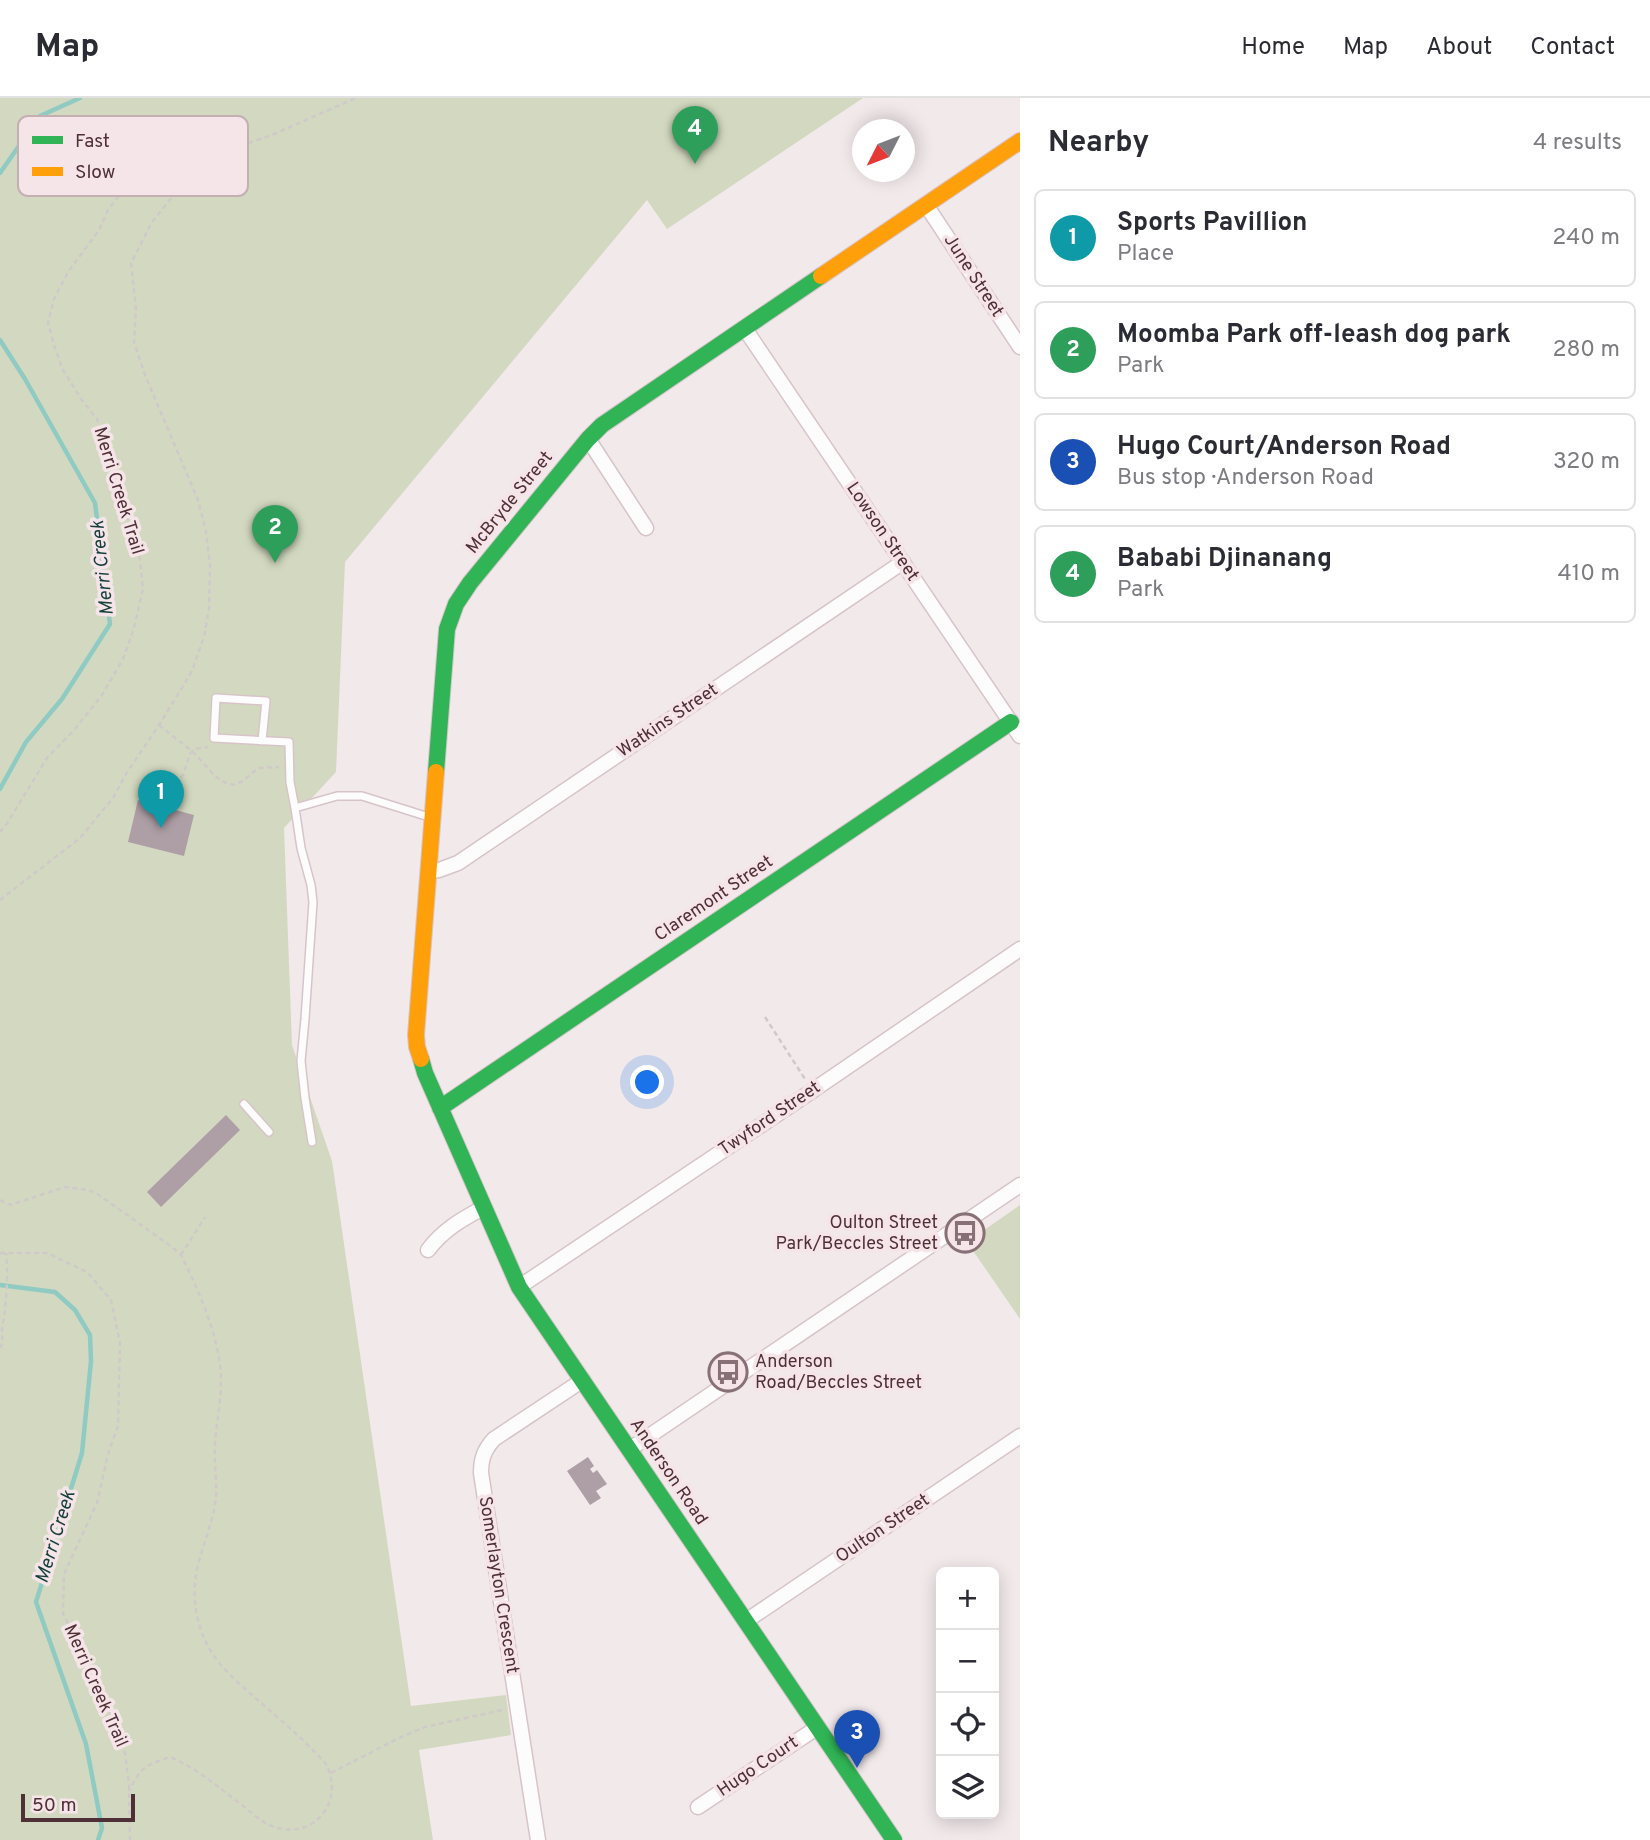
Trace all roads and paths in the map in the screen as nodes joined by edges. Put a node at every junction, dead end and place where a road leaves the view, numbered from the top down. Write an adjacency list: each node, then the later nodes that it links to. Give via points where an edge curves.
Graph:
1 (356, 98): 3 (path, Merri Creek Trail)
2 (1020, 141): 6 (street, McBryde Street)
3 (248, 143)
4 (118, 196): 21 (path, Merri Creek Trail, via 68,272 48,323 62,368 97,419 140,560 143,589 123,659 102,695 47,758)
5 (173, 196): 12 (path, Merri Creek Trail, via 152,222 131,262 134,342 198,500 210,566 209,609 191,673)
6 (926, 205): 7 (street, McBryde Street); 8 (street, June Street)
7 (745, 329): 9 (street, McBryde Street); 11 (street, Lowson Street)
8 (1020, 347)
9 (588, 439): 10 (street); 20 (street, McBryde Street, via 450,614)
10 (646, 528)
11 (902, 562): 13 (street, Lowson Street); 22 (street, Watkins Street, via 458,863)
12 (159, 725): 16 (path); 23 (path, Merri Creek Trail, via 113,798 80,838)
13 (1015, 729): 28 (street, Claremont Street)
14 (262, 741): 14 (lane, via 214,738 216,698 266,701); 17 (lane, via 289,742)
15 (208, 747): 16 (path)
16 (193, 752): 17 (path, via 215,776 233,785 258,768); 18 (path, via 183,775)
17 (289, 767): 19 (lane)
18 (159, 804)
19 (295, 808): 20 (lane, via 337,796 362,796); 30 (lane, via 313,902 301,1061)
20 (432, 818): 22 (street, McBryde Street)
21 (0, 832)
22 (429, 871): 28 (street, McBryde Street, via 416,1035 422,1065)
23 (0, 900)
24 (1020, 949): 26 (street, Twyford Street)
25 (765, 1017): 26 (path)
26 (812, 1091): 39 (street, Twyford Street)
27 (244, 1104): 29 (lane)
28 (440, 1108): 33 (street, Anderson Road)
29 (269, 1132)
30 (312, 1142)
31 (1020, 1185): 43 (street)
32 (0, 1200): 38 (path, via 10,1205 65,1187 88,1190)
33 (484, 1208): 35 (street, via 442,1233); 39 (street, Anderson Road)
34 (205, 1217): 38 (path)
35 (428, 1250)
36 (6, 1252): 37 (path, Merri Creek Trail); 40 (path); 48 (path, Merri Creek Trail, via 47,1253 87,1272 111,1300 120,1343 118,1426 97,1503 64,1574 64,1614 111,1714 125,1753)
37 (0, 1253)
38 (181, 1255): 47 (path, via 209,1322 221,1381 216,1498 195,1579 200,1627 227,1671 320,1757)
39 (519, 1287): 41 (street, Anderson Road)
40 (0, 1348)
41 (583, 1380): 43 (street, Anderson Road); 51 (street, Somerlayton Crescent, via 494,1439 481,1461)
42 (1020, 1436): 44 (street, Oulton Street)
43 (630, 1449): 44 (street, Anderson Road)
44 (746, 1621): 46 (street, Anderson Road)
45 (502, 1710): 47 (path, via 425,1727)
46 (818, 1727): 49 (street, Hugo Court); 52 (street, Anderson Road)
47 (331, 1773): 48 (path, via 333,1792 326,1811 314,1823 294,1830 269,1825 191,1766 170,1757 140,1770)
48 (129, 1791): 50 (path, Merri Creek Trail)
49 (698, 1807)
50 (130, 1840)
51 (538, 1840)
52 (894, 1840)

